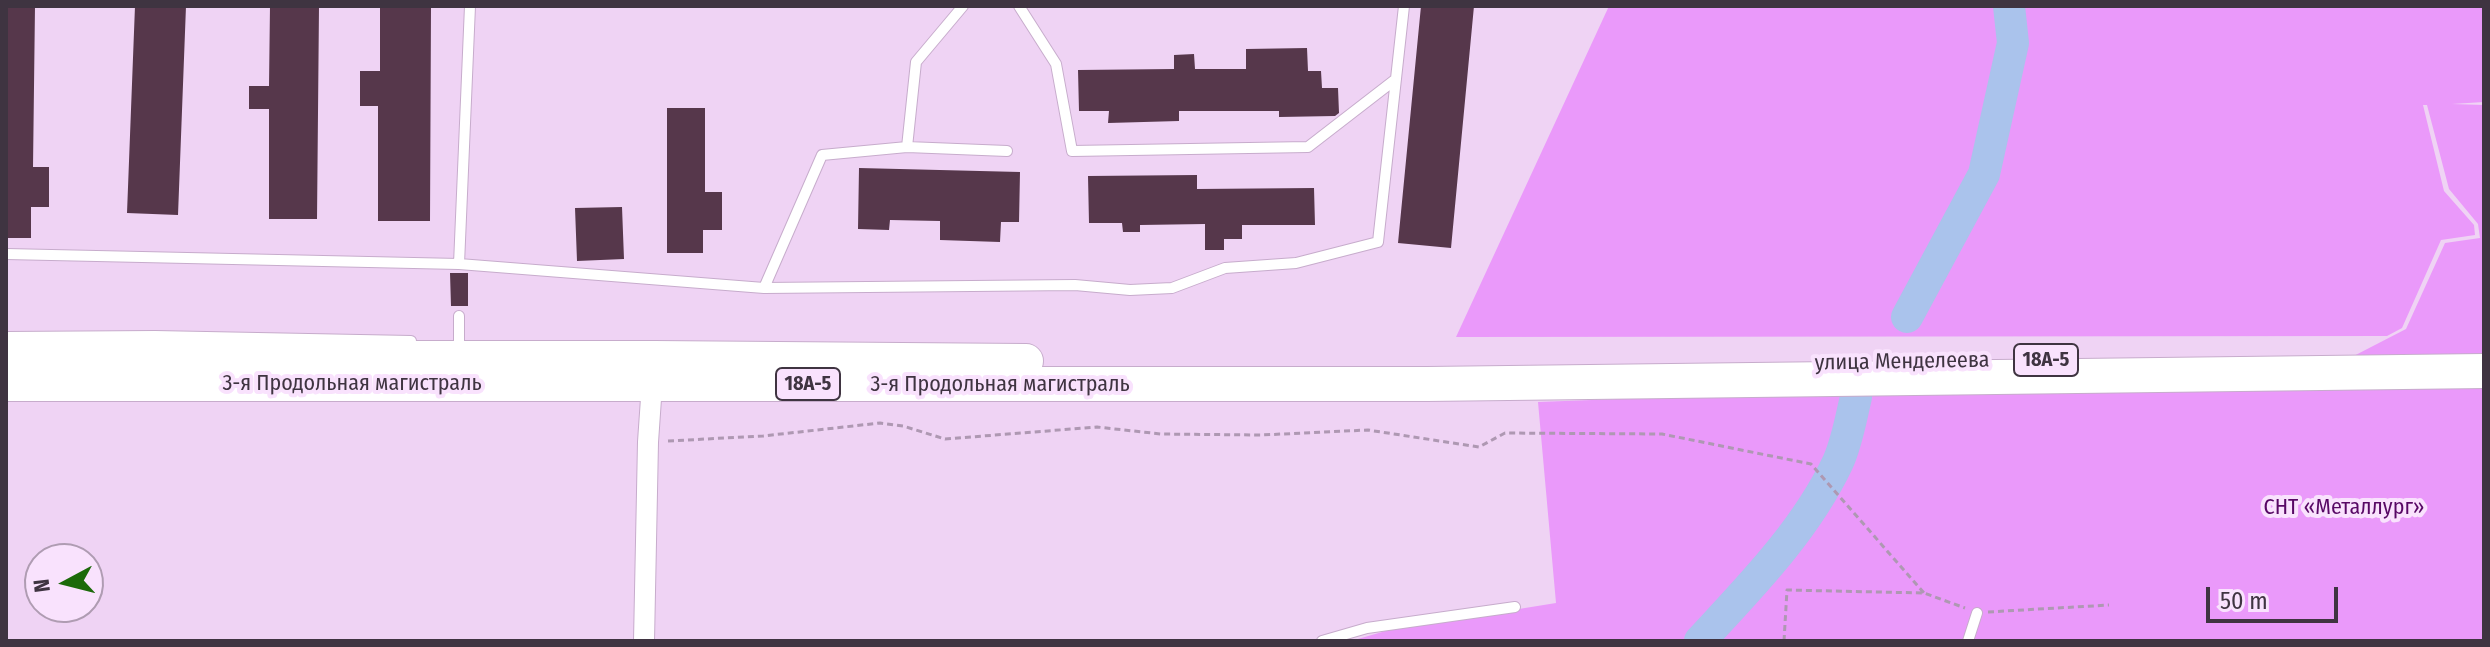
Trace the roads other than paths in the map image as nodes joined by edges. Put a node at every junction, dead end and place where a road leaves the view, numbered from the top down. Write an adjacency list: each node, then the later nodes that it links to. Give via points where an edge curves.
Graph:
1 (470, 6): 9 (lane)
2 (963, 6): 6 (lane, via 916,62)
3 (1019, 6): 5 (lane, via 1056,64 1072,151 1308,147)
4 (1404, 6): 5 (lane)
5 (1396, 79): 10 (lane, via 1378,242 1296,263 1225,268 1172,288)
6 (907, 147): 7 (lane); 10 (lane, via 822,155)
7 (1007, 151)
8 (6, 254): 9 (lane)
9 (459, 264): 10 (lane)
10 (764, 288)
11 (459, 316): 15 (lane)
12 (6, 337): 13 (lane)
13 (428, 342)
14 (444, 342): 15 (lane)
15 (459, 342): 16 (lane)
16 (474, 343)
17 (2484, 356): 20 (highway, улица Менделеева / 18А-5)
18 (6, 358): 20 (highway, 3-я Продольная магистраль / 18А-5, via 1495,366)
19 (2484, 371): 20 (highway, улица Менделеева / 18А-5)
20 (1609, 374): 22 (highway, 3-я Продольная магистраль / 18А-5)
21 (6, 384): 22 (highway, 3-я Продольная магистраль / 18А-5)
22 (652, 384): 25 (street)
23 (1515, 607): 26 (lane, via 1367,628)
24 (1977, 613): 27 (lane)
25 (644, 641)
26 (1322, 641)
27 (1968, 641)

